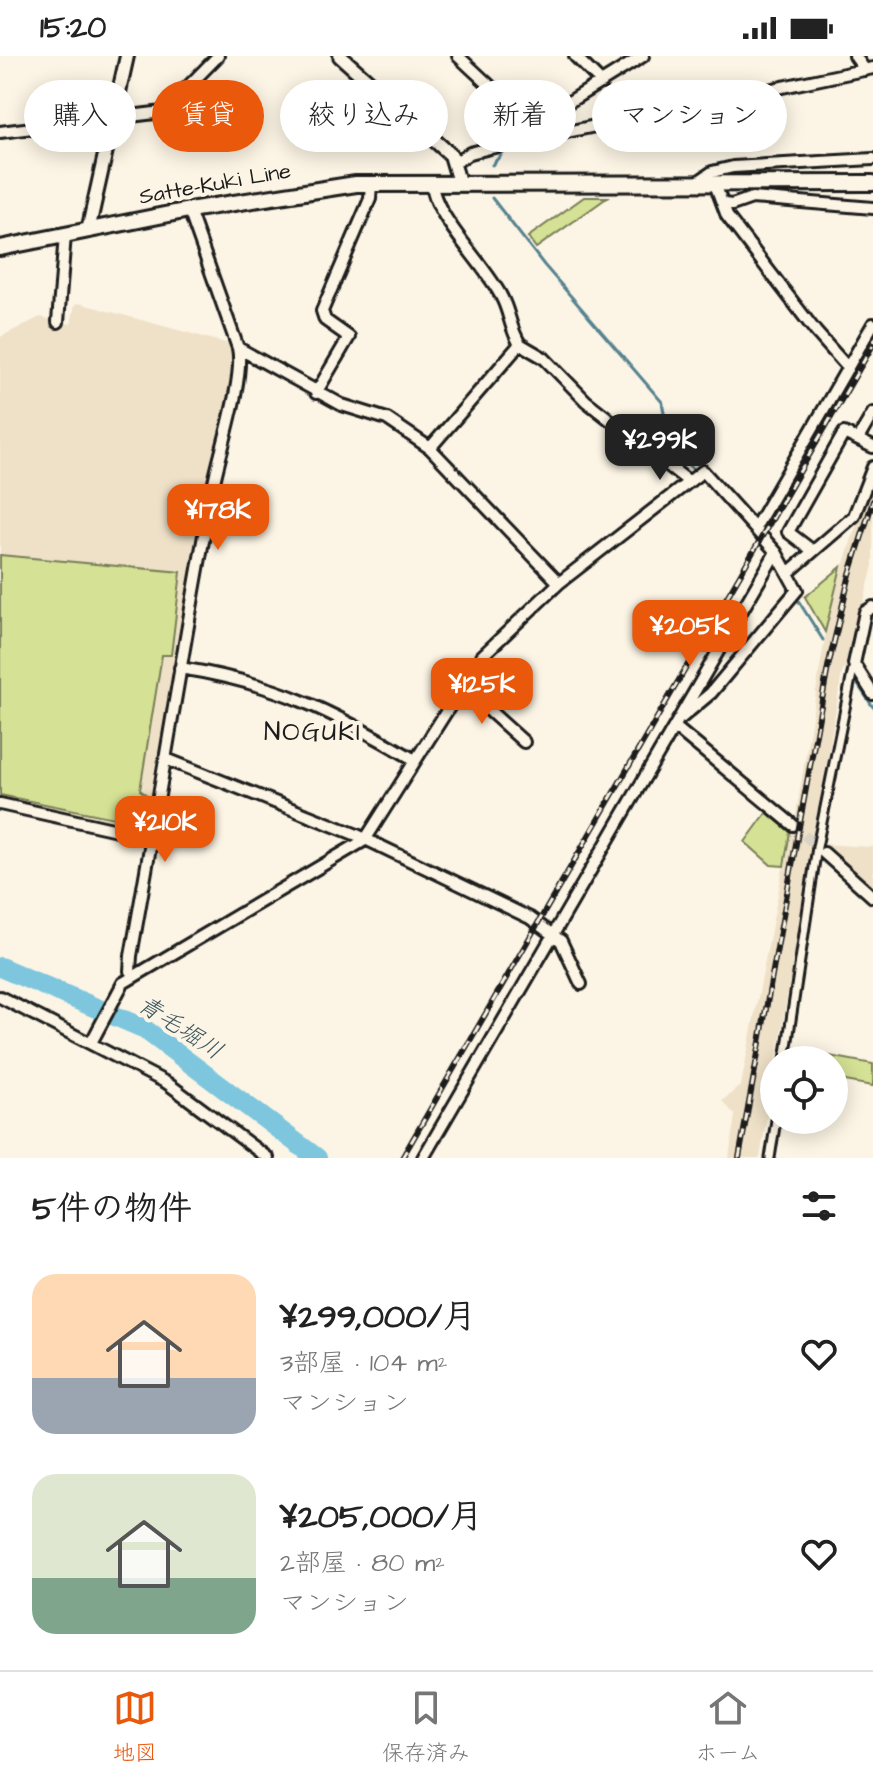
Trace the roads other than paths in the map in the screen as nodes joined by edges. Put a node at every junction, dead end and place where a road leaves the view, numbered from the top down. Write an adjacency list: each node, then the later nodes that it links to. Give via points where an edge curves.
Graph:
1 (127, 56): 10 (street)
2 (218, 56): 14 (street, via 163,112)
3 (340, 56): 21 (street)
4 (458, 56): 8 (street)
5 (575, 56): 12 (street)
6 (643, 56): 13 (street)
7 (855, 56): 9 (street)
8 (472, 60): 11 (street)
9 (869, 69): 16 (street)
10 (121, 80)
11 (490, 80)
12 (599, 80)
13 (607, 80)
14 (136, 115)
15 (24, 129): 17 (street)
16 (576, 130)
17 (0, 132)
18 (105, 152): 31 (street)
19 (473, 152): 21 (street)
20 (873, 159): 25 (street, via 733,167)
21 (456, 162): 23 (street)
22 (432, 182): 23 (main road, Satte-Kuki Line); 24 (main road, Satte-Kuki Line); 36 (street, via 442,211 502,296)
23 (459, 182): 25 (main road, Satte-Kuki Line)
24 (371, 183): 30 (main road, Satte-Kuki Line); 39 (street, via 370,199 322,311 325,320 349,337)
25 (696, 183): 27 (main road, Satte-Kuki Line)
26 (873, 183): 27 (main road, Satte-Kuki Line)
27 (715, 184): 28 (street)
28 (724, 204): 29 (street, via 752,198); 38 (street, via 727,216)
29 (873, 208)
30 (189, 210): 31 (main road, Satte-Kuki Line); 37 (street)
31 (88, 231): 32 (main road, Satte-Kuki Line)
32 (65, 235): 33 (main road, Satte-Kuki Line); 34 (street)
33 (0, 248)
34 (58, 322)
35 (873, 324): 38 (street)
36 (520, 344): 43 (street); 45 (street, via 544,358 586,401)
37 (238, 348): 39 (street); 53 (street, via 239,368)
38 (848, 368): 46 (street)
39 (316, 393): 43 (street, via 387,419)
40 (873, 413): 41 (street)
41 (858, 439): 42 (street); 47 (street, via 844,433 788,532)
42 (873, 447)
43 (430, 448): 50 (street)
44 (873, 467): 47 (street, via 854,516)
45 (688, 481): 46 (street, via 703,471); 50 (street)
46 (755, 528): 48 (street)
47 (813, 551): 49 (street)
48 (776, 552): 49 (street); 56 (street)
49 (788, 573): 56 (street, via 797,590 711,693)
50 (559, 583): 54 (street, via 481,657)
51 (873, 607): 52 (street, via 865,612)
52 (854, 664): 55 (street); 71 (street, via 817,847)
53 (180, 668): 58 (street); 59 (street, via 257,682 313,703)
54 (462, 686): 57 (street); 59 (street)
55 (873, 694)
56 (678, 723): 61 (street); 66 (street)
57 (524, 742)
58 (166, 759): 62 (street); 63 (street)
59 (415, 760): 63 (street)
60 (0, 804): 62 (street)
61 (793, 825)
62 (153, 838): 67 (street, via 130,966)
63 (365, 840): 66 (street, via 530,918); 67 (street)
64 (824, 853): 65 (street)
65 (873, 897)
66 (554, 935): 68 (street); 74 (street)
67 (134, 976): 70 (street, via 120,987)
68 (581, 984)
69 (0, 997): 70 (street)
70 (93, 1040): 73 (street, via 167,1083)
71 (787, 1046)
72 (774, 1134): 75 (street)
73 (268, 1158)
74 (423, 1158)
75 (770, 1158)

